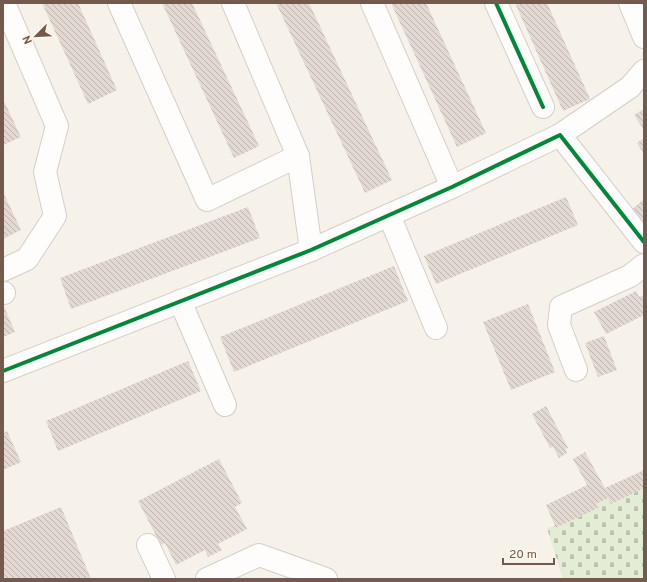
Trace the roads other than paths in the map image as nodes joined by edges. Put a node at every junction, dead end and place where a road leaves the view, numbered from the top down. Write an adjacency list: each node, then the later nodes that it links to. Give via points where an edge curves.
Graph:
1 (4, 3): 17 (street, via 57,126 45,172 55,216 27,259)
2 (120, 3): 11 (street, via 207,200)
3 (233, 3): 11 (street)
4 (372, 3): 12 (street)
5 (496, 3): 9 (street)
6 (630, 3): 7 (street)
7 (644, 37)
8 (644, 71): 10 (street, via 630,87)
9 (543, 107)
10 (560, 135): 12 (street); 14 (street)
11 (298, 156): 15 (street)
12 (452, 187): 13 (street)
13 (389, 215): 15 (street); 19 (street)
14 (644, 242)
15 (311, 250): 18 (street)
16 (644, 265): 20 (street, via 630,276 560,307 559,325)
17 (3, 270)
18 (180, 301): 21 (street); 22 (street)
19 (436, 328)
20 (576, 370)
21 (3, 371)
22 (226, 406)
23 (148, 545): 24 (street)
24 (164, 579)
25 (207, 579): 26 (street, via 259,555)
26 (326, 579)

